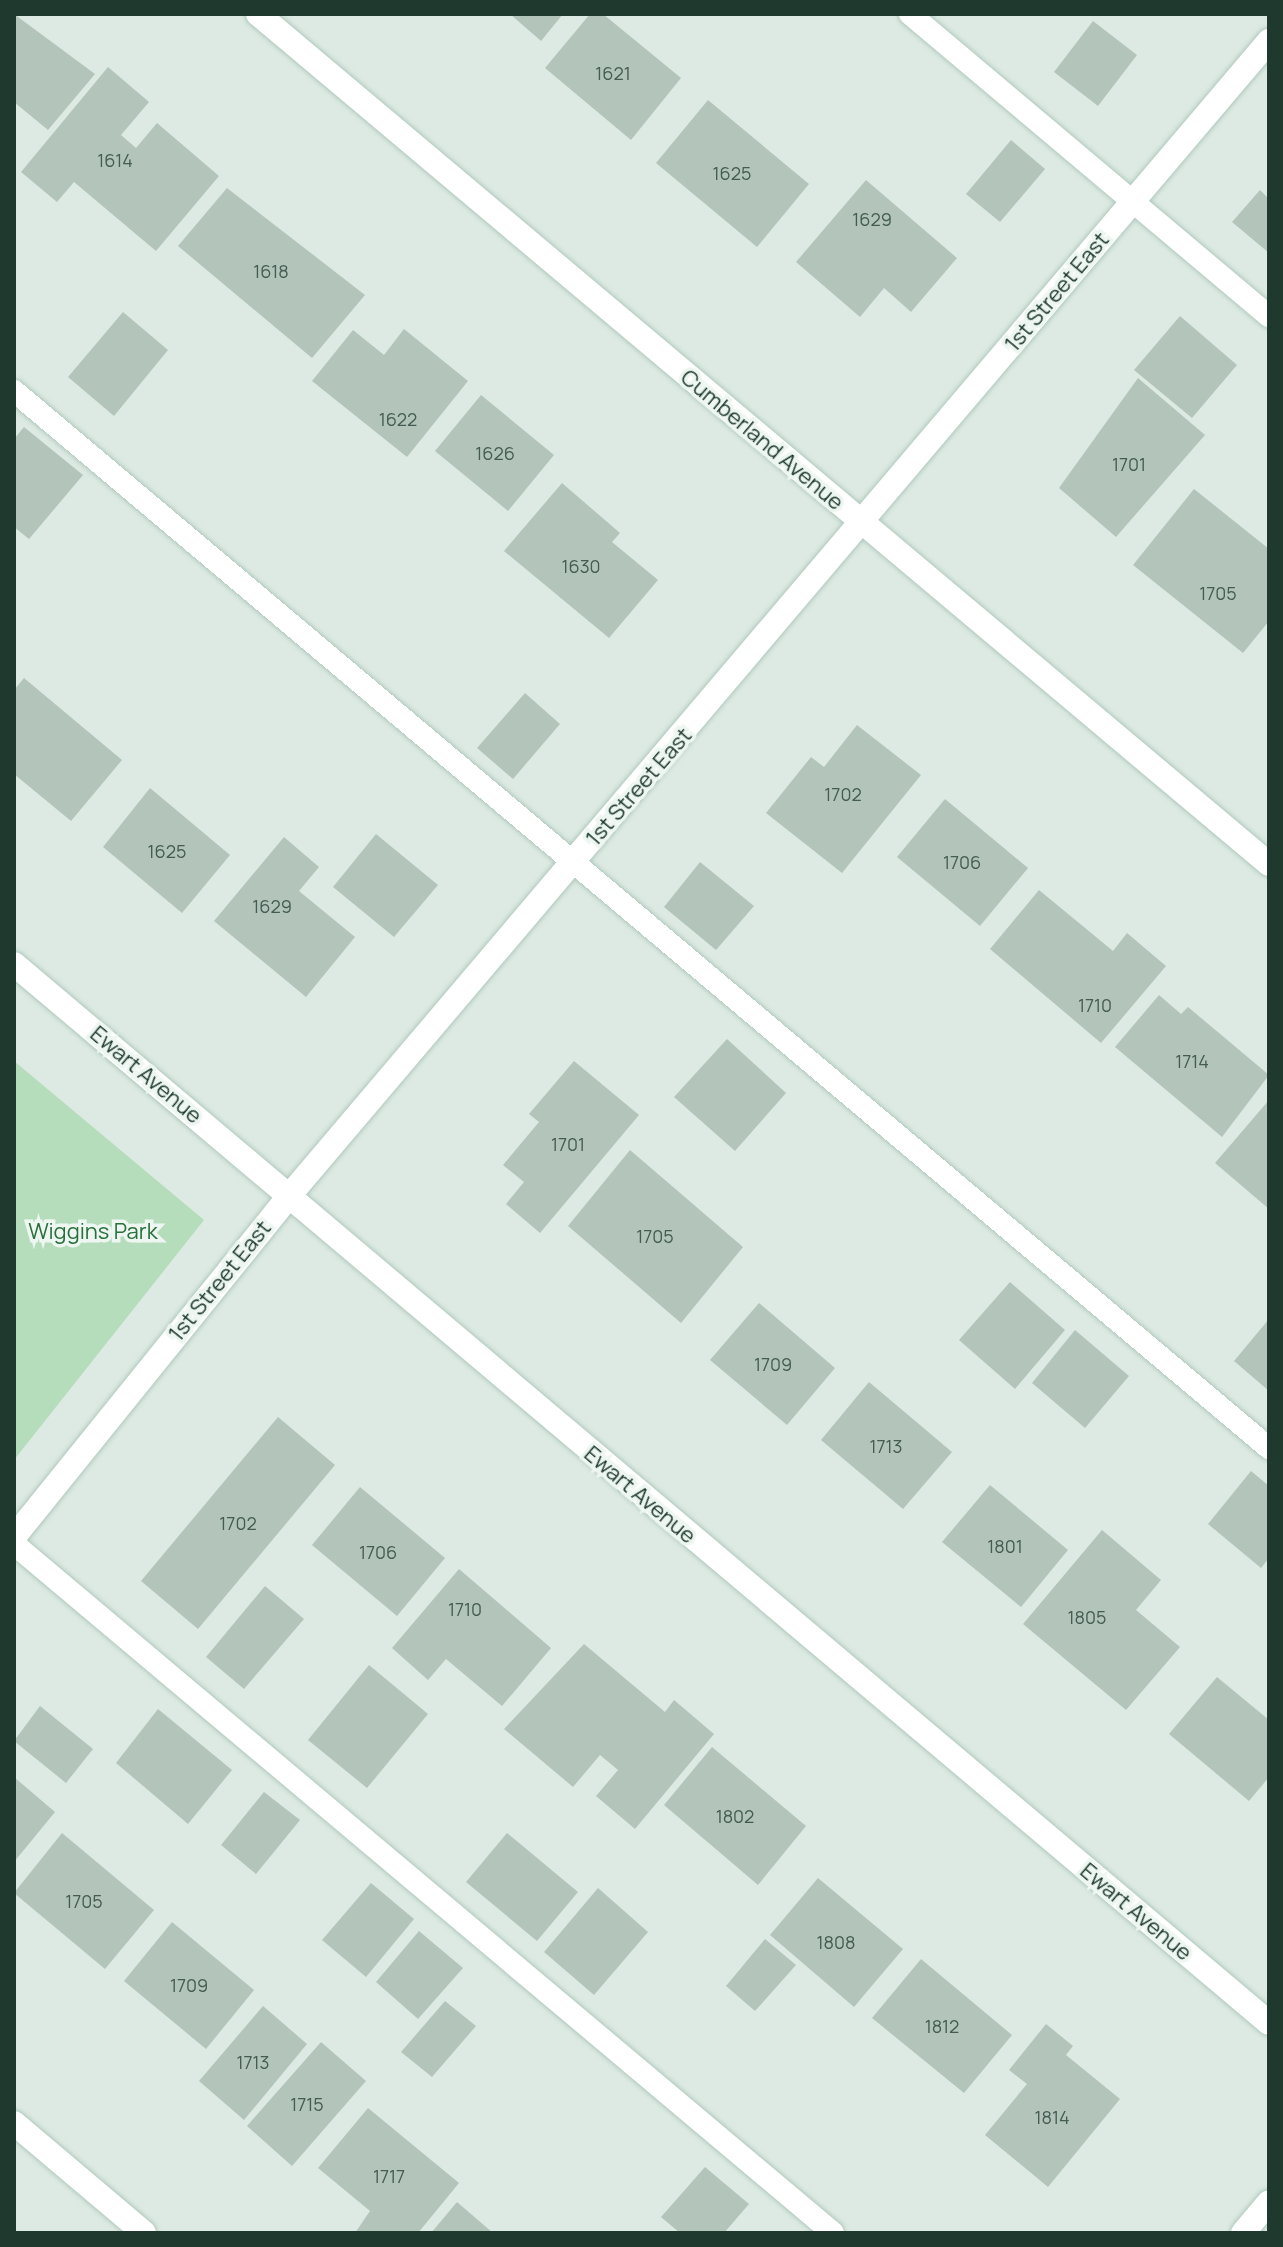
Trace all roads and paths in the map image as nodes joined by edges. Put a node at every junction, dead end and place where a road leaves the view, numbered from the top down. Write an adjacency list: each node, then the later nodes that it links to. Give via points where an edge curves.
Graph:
1 (258, 14): 7 (street, Cumberland Avenue)
2 (910, 14): 4 (lane)
3 (1269, 41): 4 (street, 1st Street East)
4 (1133, 202): 5 (lane); 7 (street, 1st Street East)
5 (1269, 316)
6 (14, 391): 8 (lane)
7 (863, 525): 8 (street, 1st Street East); 9 (street, Cumberland Avenue)
8 (573, 864): 11 (street, 1st Street East); 12 (lane)
9 (1269, 864)
10 (14, 964): 11 (street, Ewart Avenue)
11 (289, 1196): 13 (street, 1st Street East); 15 (street, Ewart Avenue)
12 (1269, 1448)
13 (14, 1537)
14 (14, 1544): 19 (lane)
15 (1269, 2023)
16 (14, 2123): 18 (street)
17 (1269, 2202): 20 (street)
18 (144, 2233)
19 (833, 2233)
20 (1243, 2233)

